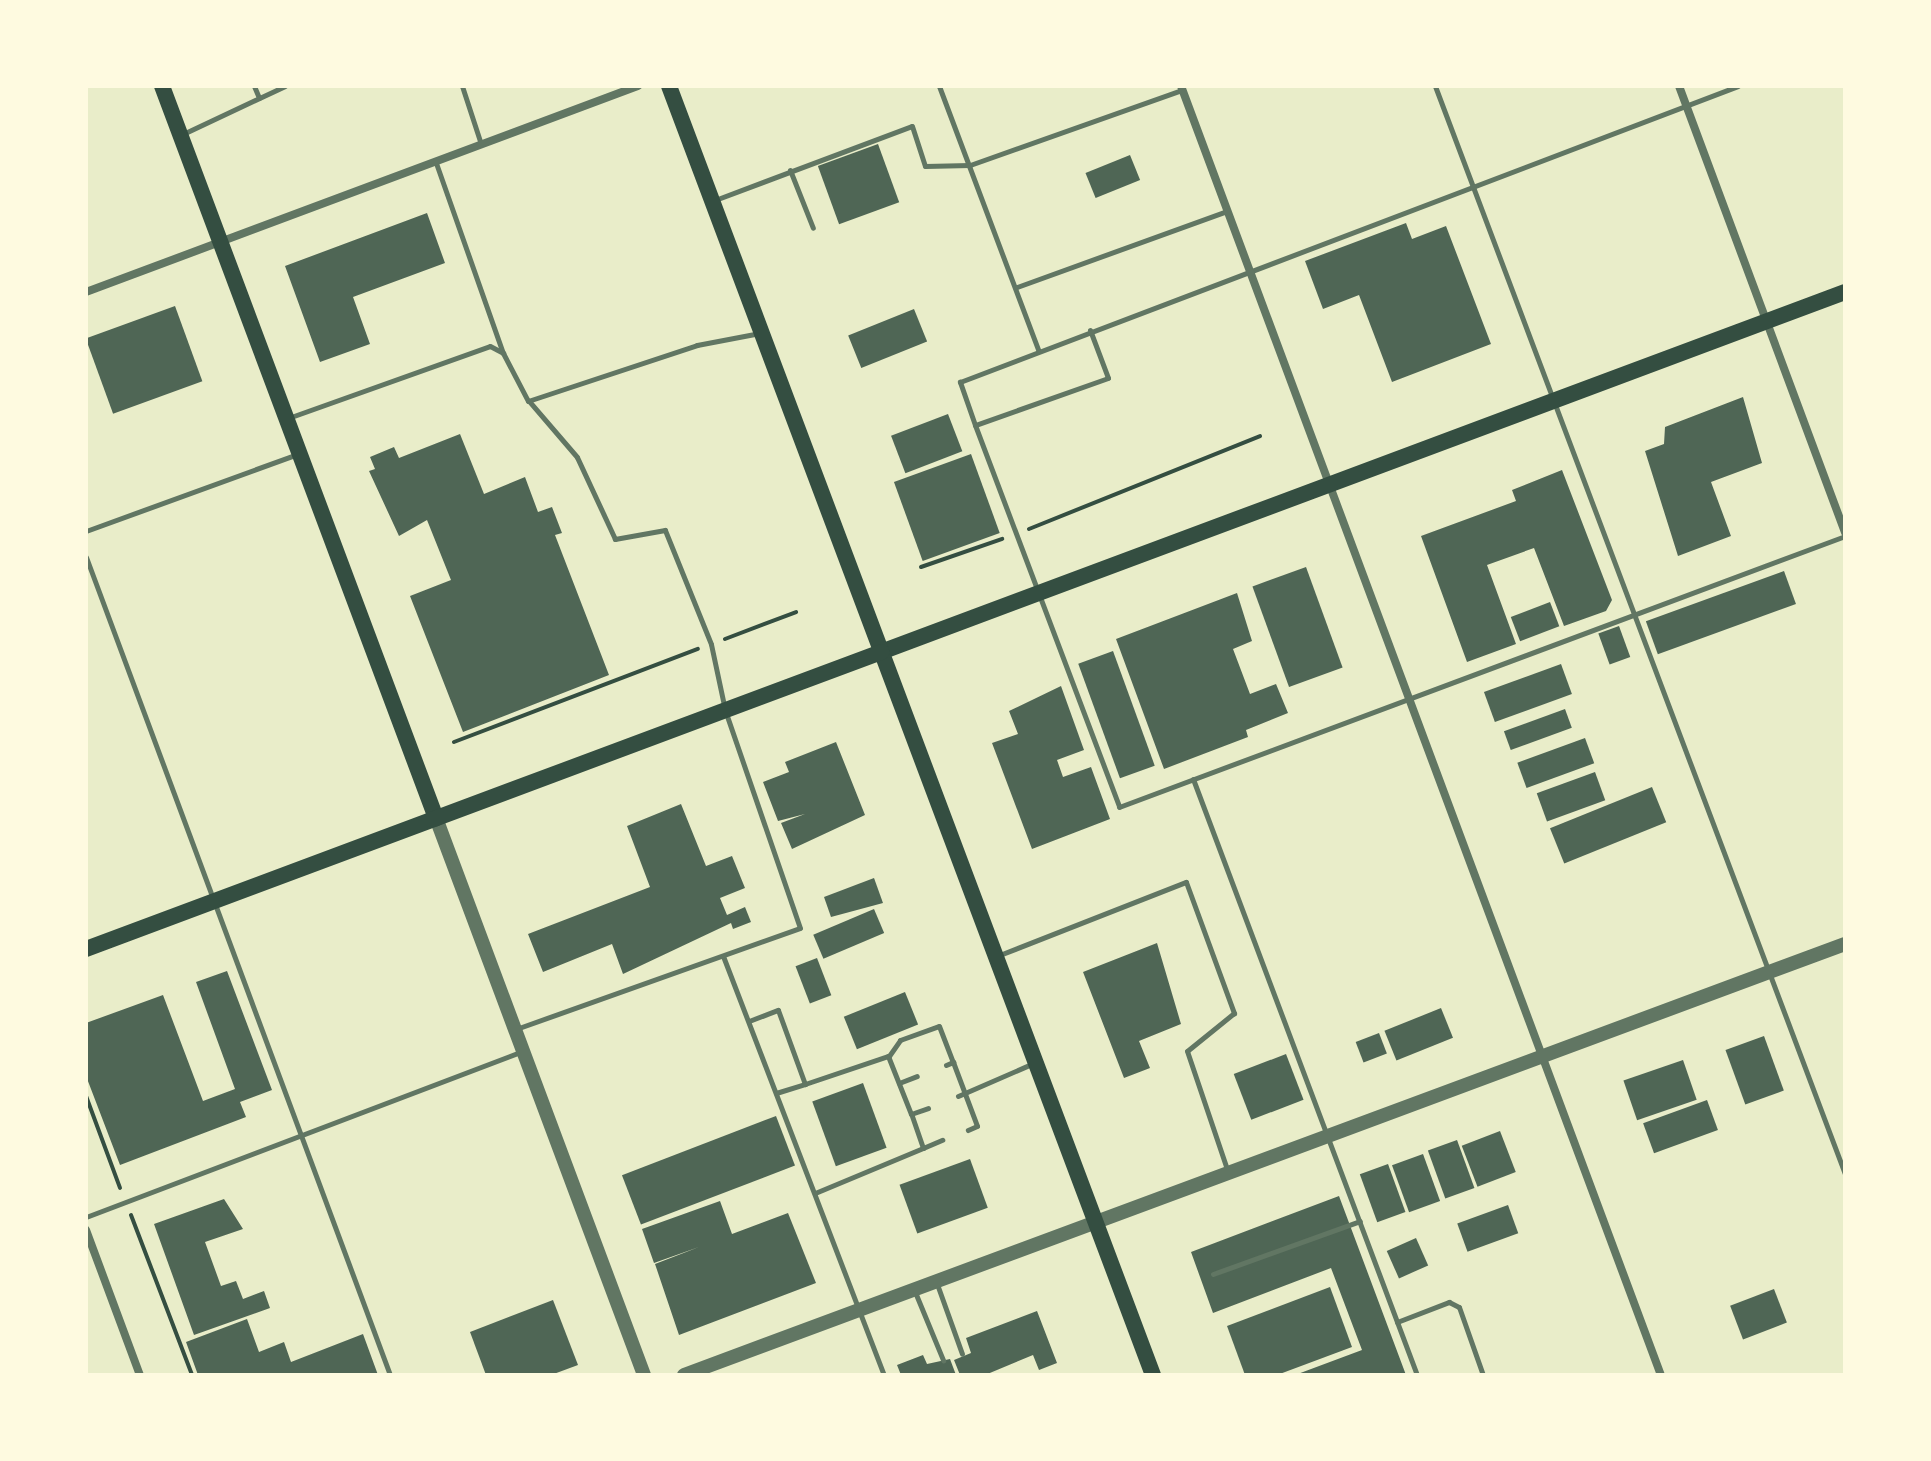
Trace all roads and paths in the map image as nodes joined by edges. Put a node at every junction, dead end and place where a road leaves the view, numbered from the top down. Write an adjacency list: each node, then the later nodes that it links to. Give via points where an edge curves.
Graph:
1 (162, 86): 14 (main road)
2 (254, 86): 12 (lane)
3 (285, 86): 12 (lane)
4 (462, 86): 15 (lane)
5 (638, 86): 15 (street)
6 (669, 86): 20 (main road)
7 (939, 86): 17 (lane)
8 (1435, 86): 19 (lane)
9 (1679, 86): 13 (street)
10 (1738, 86): 13 (lane)
11 (1182, 88): 17 (lane); 21 (street)
12 (259, 98): 14 (lane)
13 (1686, 106): 19 (lane); 28 (street)
14 (180, 135): 23 (main road)
15 (481, 144): 16 (street)
16 (435, 162): 23 (street); 32 (lane)
17 (970, 165): 18 (lane, via 925,166 912,126); 25 (lane)
18 (790, 170): 20 (lane); 22 (lane)
19 (1472, 185): 24 (lane); 34 (lane)
20 (712, 201): 30 (main road)
21 (1228, 211): 24 (street); 25 (lane)
22 (813, 228)
23 (220, 242): 26 (street); 35 (main road)
24 (1250, 271): 29 (lane); 39 (street)
25 (1017, 287): 31 (lane)
26 (86, 292)
27 (1845, 292): 28 (main road)
28 (1765, 322): 34 (main road); 41 (street)
29 (1090, 330): 31 (lane); 36 (lane, via 1108,378)
30 (761, 333): 33 (lane, via 697,345); 49 (main road)
31 (1038, 350): 36 (lane, via 960,382)
32 (503, 353): 33 (lane); 35 (lane, via 490,346)
33 (529, 401): 48 (lane, via 577,457 615,539 665,530)
34 (1553, 401): 39 (main road); 47 (lane)
35 (287, 419): 38 (main road)
36 (975, 425): 42 (lane)
37 (1260, 436): 42 (path)
38 (300, 453): 40 (lane); 54 (main road)
39 (1330, 485): 45 (main road); 50 (street)
40 (86, 531)
41 (1845, 534): 47 (lane)
42 (1014, 535): 44 (path); 45 (lane)
43 (86, 557): 55 (lane)
44 (921, 567)
45 (1037, 594): 49 (main road); 53 (lane, via 1119,807)
46 (796, 612): 48 (path)
47 (1634, 614): 50 (lane); 60 (lane)
48 (711, 644): 51 (lane); 52 (path)
49 (881, 652): 51 (main road); 59 (main road)
50 (1409, 698): 53 (lane); 65 (street)
51 (725, 710): 54 (main road); 58 (lane, via 800,928)
52 (454, 742)
53 (1193, 779): 79 (lane)
54 (436, 818): 55 (main road); 62 (street)
55 (216, 900): 57 (main road); 78 (lane)
56 (1845, 944): 60 (street)
57 (86, 949)
58 (723, 956): 61 (lane); 62 (lane)
59 (995, 957): 67 (main road); 82 (lane, via 1186,882 1234,1013 1187,1051)
60 (1769, 972): 65 (street); 83 (lane)
61 (749, 1021): 71 (lane, via 778,1010); 72 (lane)
62 (515, 1029): 63 (street)
63 (523, 1051): 78 (lane); 100 (street)
64 (888, 1056): 66 (lane, via 900,1040 939,1026); 70 (lane); 71 (lane)
65 (1542, 1056): 79 (street); 106 (street)
66 (953, 1062): 68 (lane); 73 (lane)
67 (1035, 1063): 73 (lane); 88 (main road)
68 (946, 1065)
69 (917, 1076): 70 (lane)
70 (899, 1083): 76 (lane)
71 (805, 1084): 72 (lane)
72 (776, 1093): 84 (lane)
73 (961, 1095): 77 (lane, via 977,1126)
74 (86, 1096): 85 (path)
75 (928, 1108): 76 (lane)
76 (911, 1114): 81 (lane)
77 (968, 1130)
78 (301, 1133): 85 (lane); 99 (lane)
79 (1329, 1135): 82 (street); 87 (lane)
80 (942, 1140): 81 (lane)
81 (923, 1148): 84 (lane)
82 (1228, 1173): 88 (street)
83 (1845, 1174)
84 (815, 1193): 93 (lane)
85 (126, 1203): 86 (lane); 98 (path)
86 (86, 1217)
87 (1360, 1221): 90 (lane); 94 (lane)
88 (1095, 1222): 91 (street); 103 (main road)
89 (86, 1230): 97 (street)
90 (1213, 1274)
91 (936, 1283): 92 (street); 95 (lane)
92 (914, 1291): 93 (street); 96 (lane)
93 (859, 1314): 101 (street); 102 (lane)
94 (1397, 1322): 104 (lane); 105 (lane, via 1449,1302 1459,1307)
95 (962, 1354)
96 (943, 1360)
97 (140, 1375)
98 (192, 1375)
99 (390, 1375)
100 (644, 1375)
101 (684, 1375)
102 (884, 1375)
103 (1153, 1375)
104 (1417, 1375)
105 (1483, 1375)
106 (1661, 1375)

